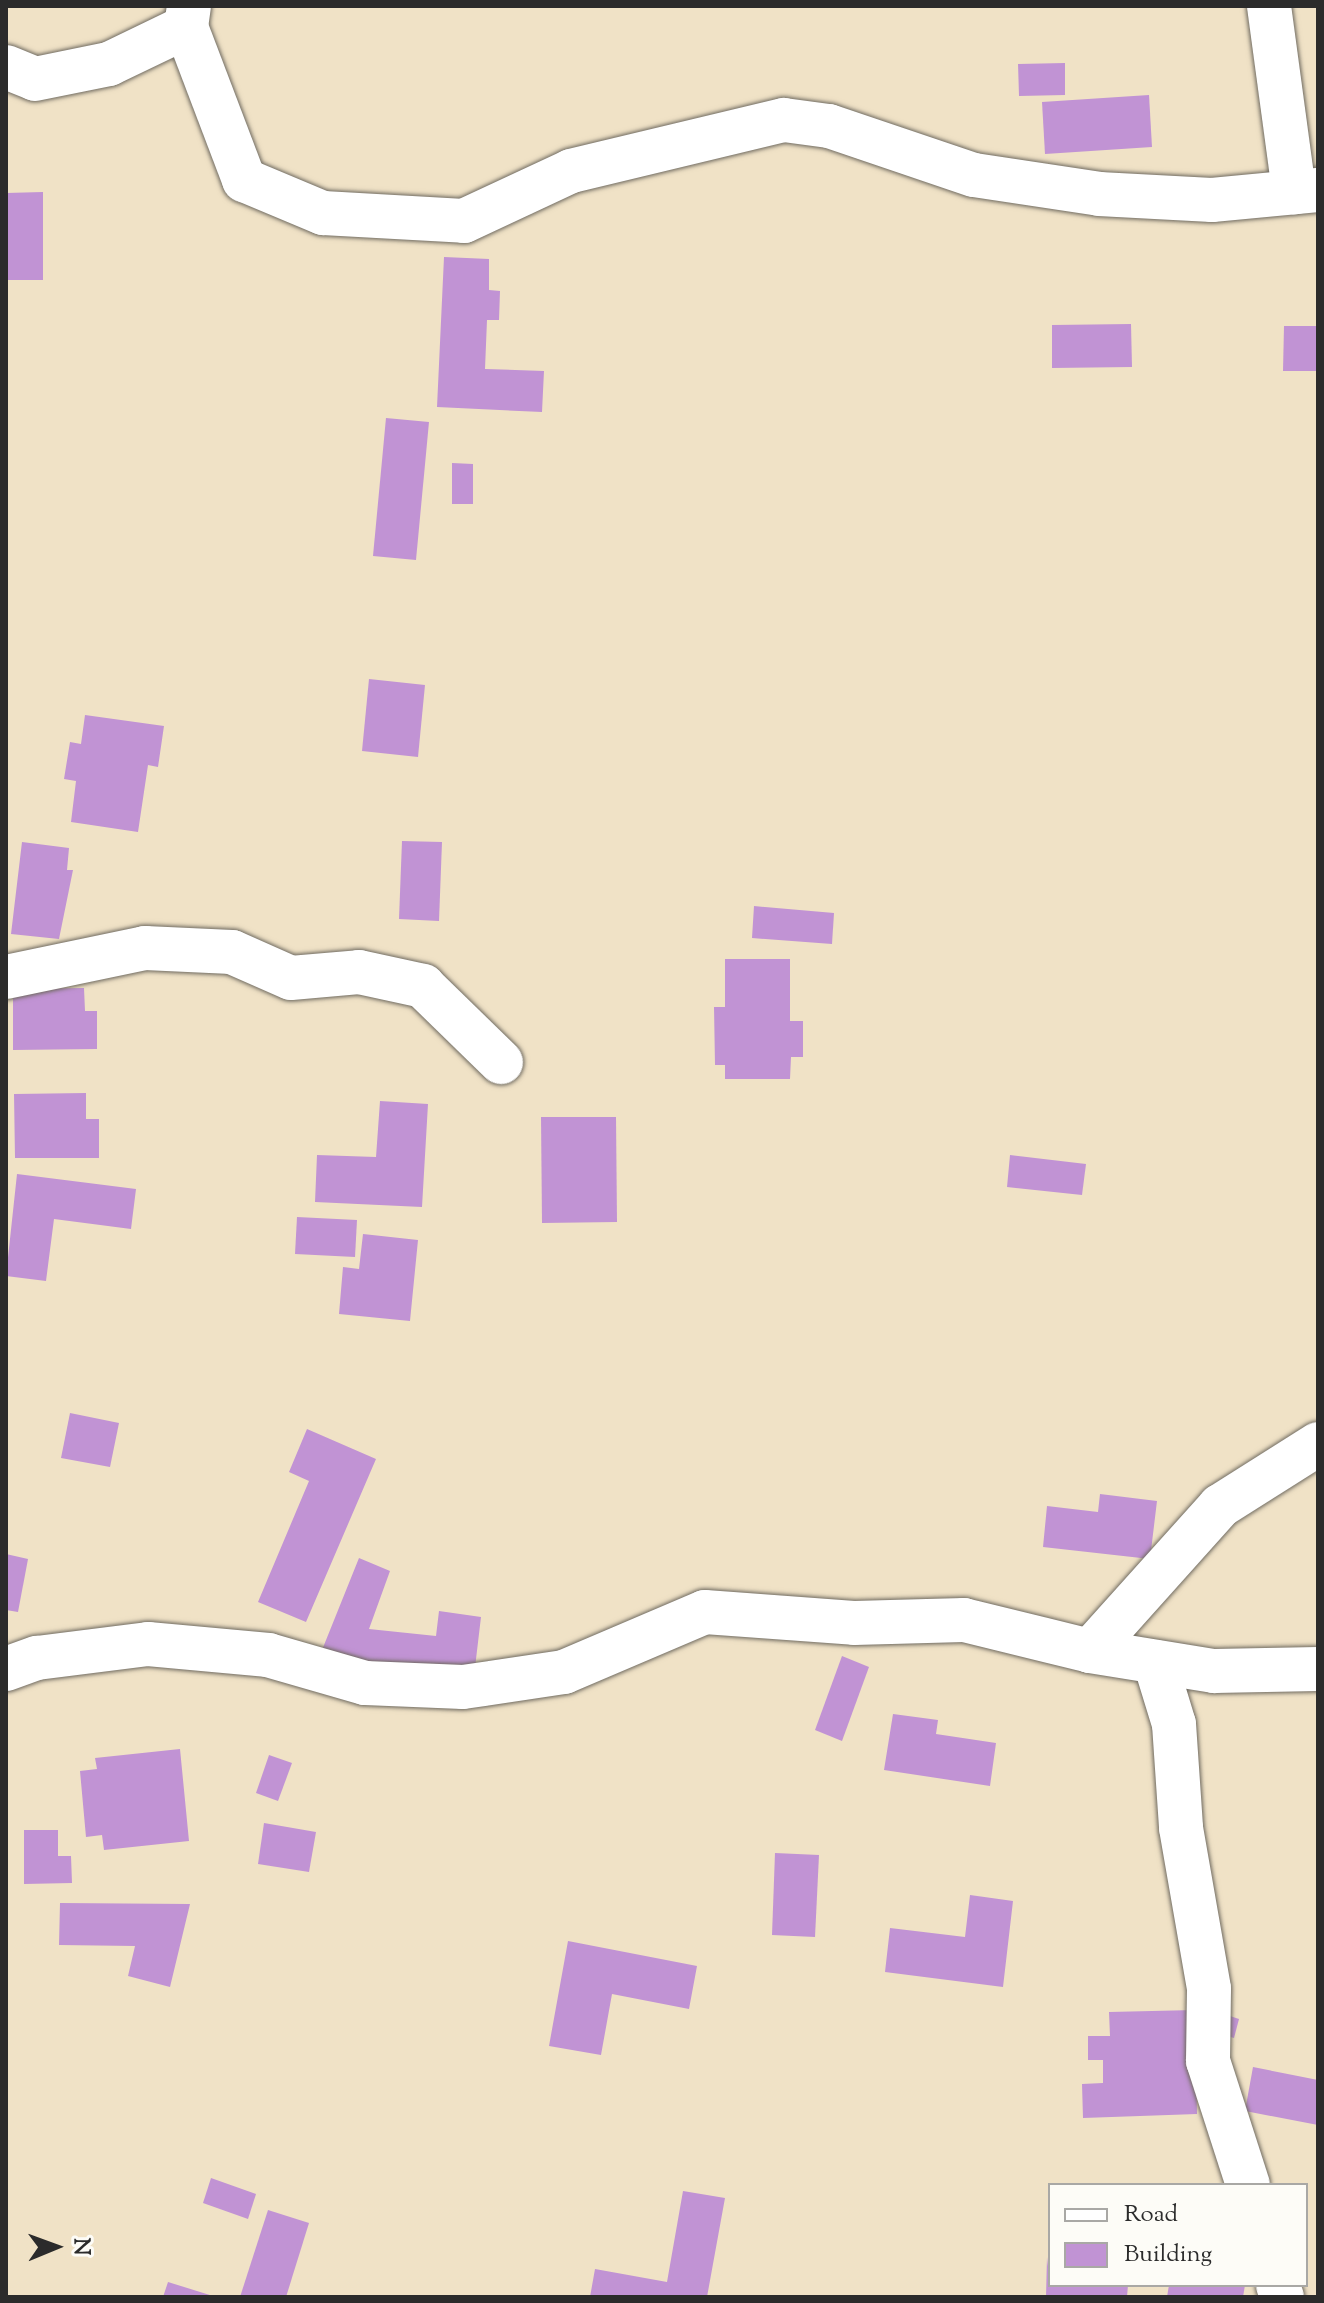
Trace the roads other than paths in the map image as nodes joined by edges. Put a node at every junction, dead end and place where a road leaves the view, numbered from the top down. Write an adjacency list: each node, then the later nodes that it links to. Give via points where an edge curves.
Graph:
1 (1269, 6): 4 (street)
2 (187, 16): 3 (street, via 109,64 35,79); 4 (street, via 244,180 323,213 464,221 571,171 784,120 829,126 974,175 1099,194 1212,200)
3 (6, 67)
4 (1306, 191)
5 (6, 977): 6 (street, via 145,948 232,952 291,978 359,972 423,986)
6 (501, 1062)
7 (1318, 1444): 8 (street, via 1220,1506)
8 (1090, 1651): 9 (street); 10 (street, via 964,1620 854,1623 705,1612 564,1672 463,1687 365,1683 268,1655 148,1644 37,1658)
9 (1155, 1662): 11 (street, via 1214,1671); 12 (street, via 1174,1724 1181,1828 1209,1989 1208,2061)
10 (6, 1669)
11 (1318, 1669)
12 (1247, 2183)

